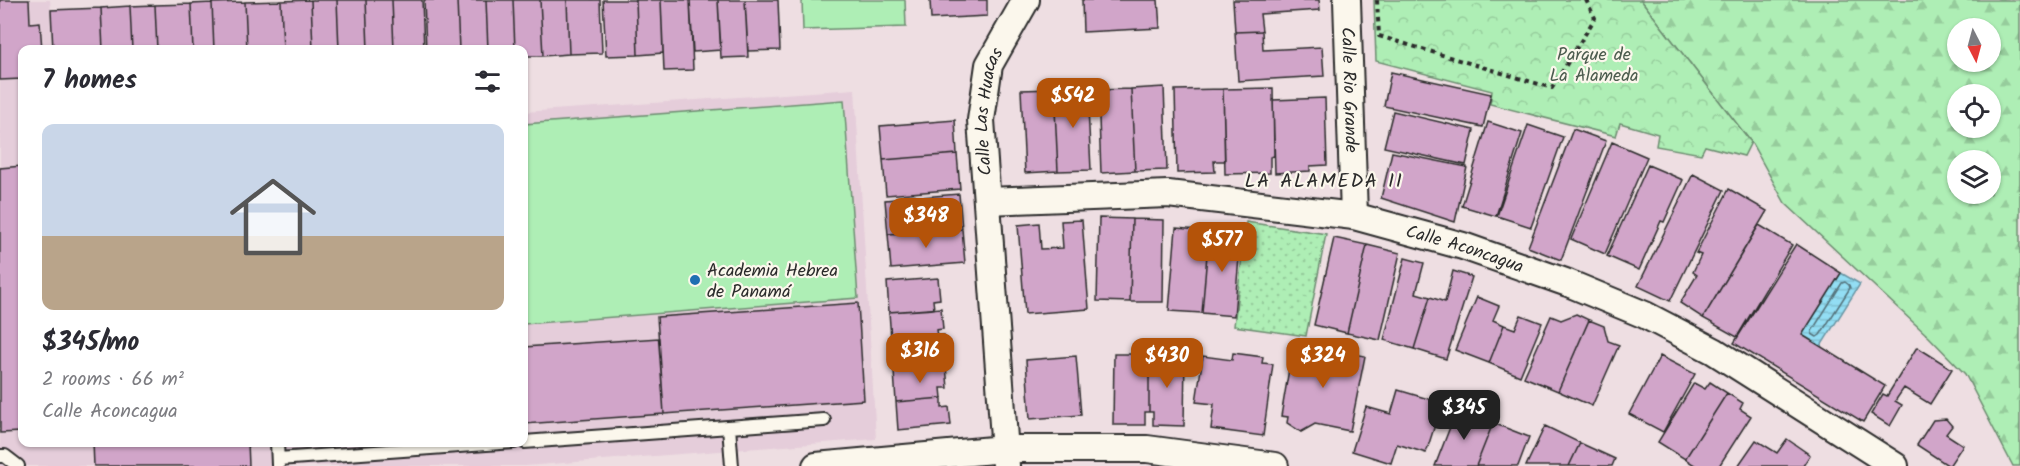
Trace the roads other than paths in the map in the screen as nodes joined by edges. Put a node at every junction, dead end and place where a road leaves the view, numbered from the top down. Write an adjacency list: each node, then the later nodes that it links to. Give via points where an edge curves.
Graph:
1 (1026, 0): 3 (street, Calle Las Huacas, via 989,65 981,120)
2 (1347, 0): 4 (street, Calle Rio Grande)
3 (987, 201): 4 (street, Calle Aconcagua, via 1168,194); 11 (street, Calle Las Huacas)
4 (1354, 216): 17 (street, Calle Aconcagua, via 1463,246 1645,315 1714,351)
5 (824, 420): 6 (lane)
6 (729, 427): 7 (lane); 14 (lane)
7 (528, 442)
8 (277, 447): 12 (lane)
9 (458, 447): 12 (lane)
10 (0, 456): 13 (lane)
11 (1005, 458): 15 (street); 16 (street, via 1147,449)
12 (278, 463)
13 (18, 466)
14 (732, 466)
15 (816, 466)
16 (1275, 466)
17 (1895, 466)

